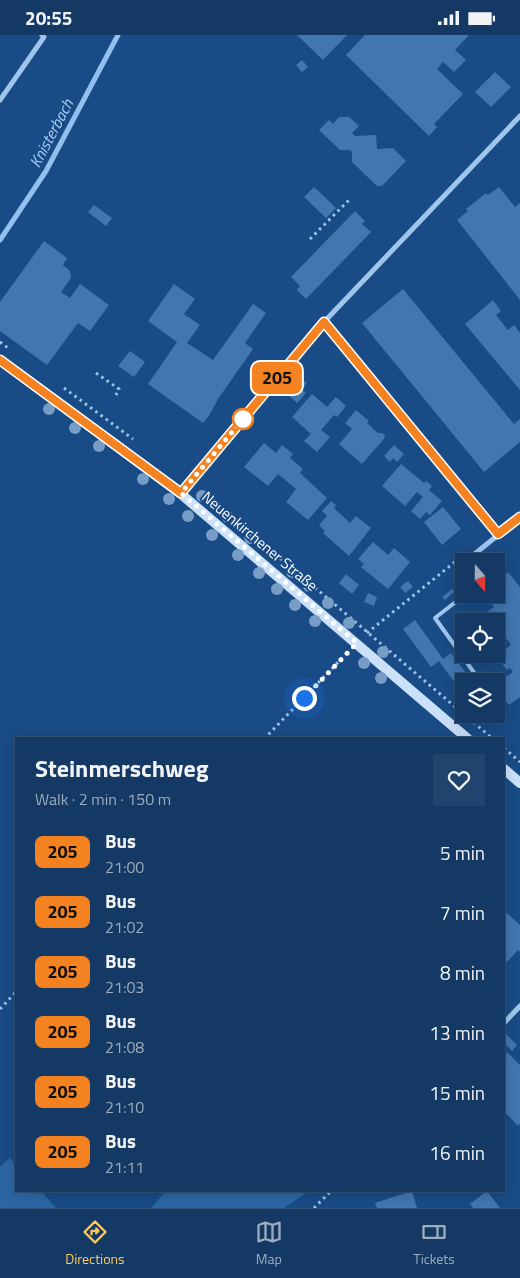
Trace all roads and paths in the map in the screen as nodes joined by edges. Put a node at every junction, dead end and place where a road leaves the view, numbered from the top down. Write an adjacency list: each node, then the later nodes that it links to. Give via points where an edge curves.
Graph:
1 (42, 35): 2 (street, via 44,37)
2 (0, 100)
3 (520, 115): 6 (street)
4 (349, 200): 5 (path)
5 (310, 239)
6 (324, 322): 10 (street); 13 (street)
7 (0, 360): 11 (main road, Neuenkirchener Straße)
8 (96, 373): 9 (path, via 119,389)
9 (116, 395)
10 (191, 482): 11 (street); 17 (path)
11 (181, 493): 18 (main road, Neuenkirchener Straße)
12 (520, 517): 13 (street)
13 (498, 534): 14 (street)
14 (477, 553)
15 (455, 560): 17 (path)
16 (455, 602): 19 (lane, via 435,618)
17 (368, 632): 18 (path); 22 (path)
18 (357, 643): 20 (path); 21 (main road, Neuenkirchener Straße)
19 (474, 673)
20 (266, 737)
21 (466, 737)
22 (491, 737)
23 (505, 749): 24 (path)
24 (520, 762)
25 (505, 770): 26 (main road)
26 (520, 783)
27 (15, 993): 29 (path)
28 (520, 1006): 30 (street)
29 (0, 1009)
30 (505, 1022)
31 (330, 1192): 32 (path)
32 (314, 1208)

